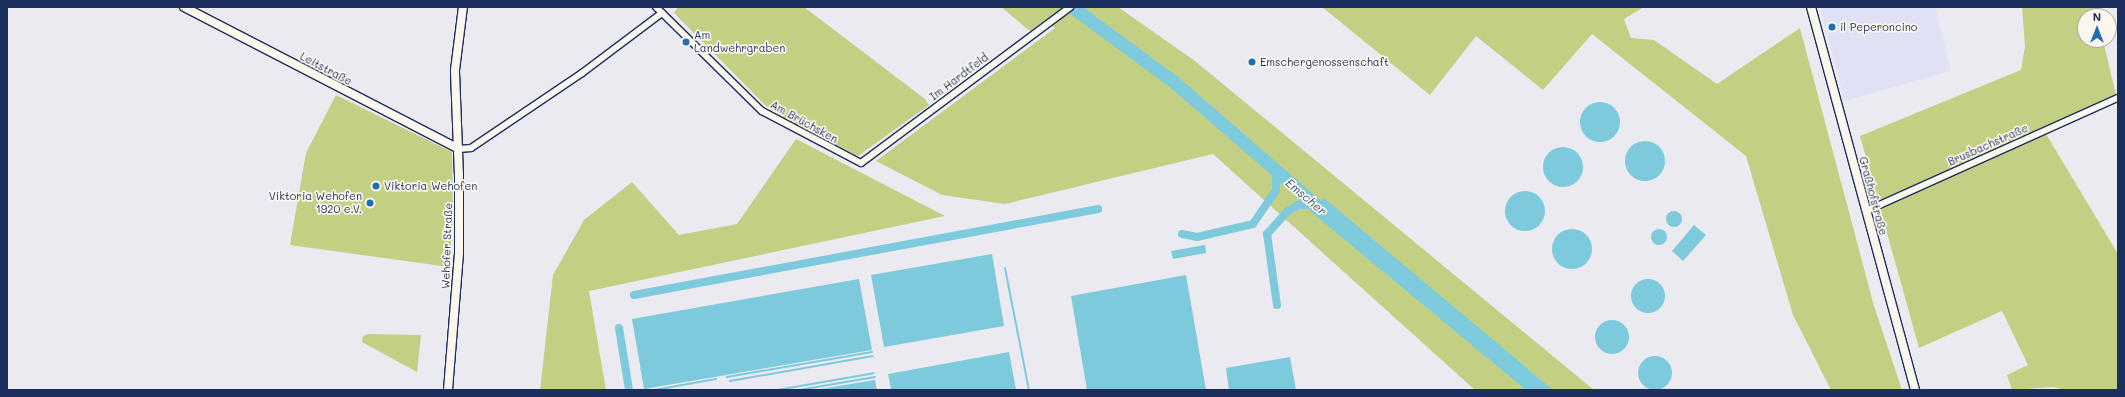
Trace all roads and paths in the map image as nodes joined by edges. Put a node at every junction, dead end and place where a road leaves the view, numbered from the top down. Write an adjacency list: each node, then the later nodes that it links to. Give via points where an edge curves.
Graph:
1 (184, 7): 8 (street, Leitstraße)
2 (463, 7): 8 (street, Wehofer Straße, via 455,70)
3 (656, 7): 6 (street, Am Brüchsken)
4 (1070, 7): 9 (street, Im Hardtfeld)
5 (1811, 7): 10 (street, Graßhofstraße)
6 (662, 13): 8 (street, via 582,73 471,148); 9 (street, Am Brüchsken, via 762,111)
7 (2118, 98): 10 (street, Brusbachstraße)
8 (459, 149): 11 (street, Wehofer Straße, via 459,252)
9 (861, 163)
10 (1866, 211): 12 (street, Graßhofstraße)
11 (448, 390)
12 (1915, 390)

